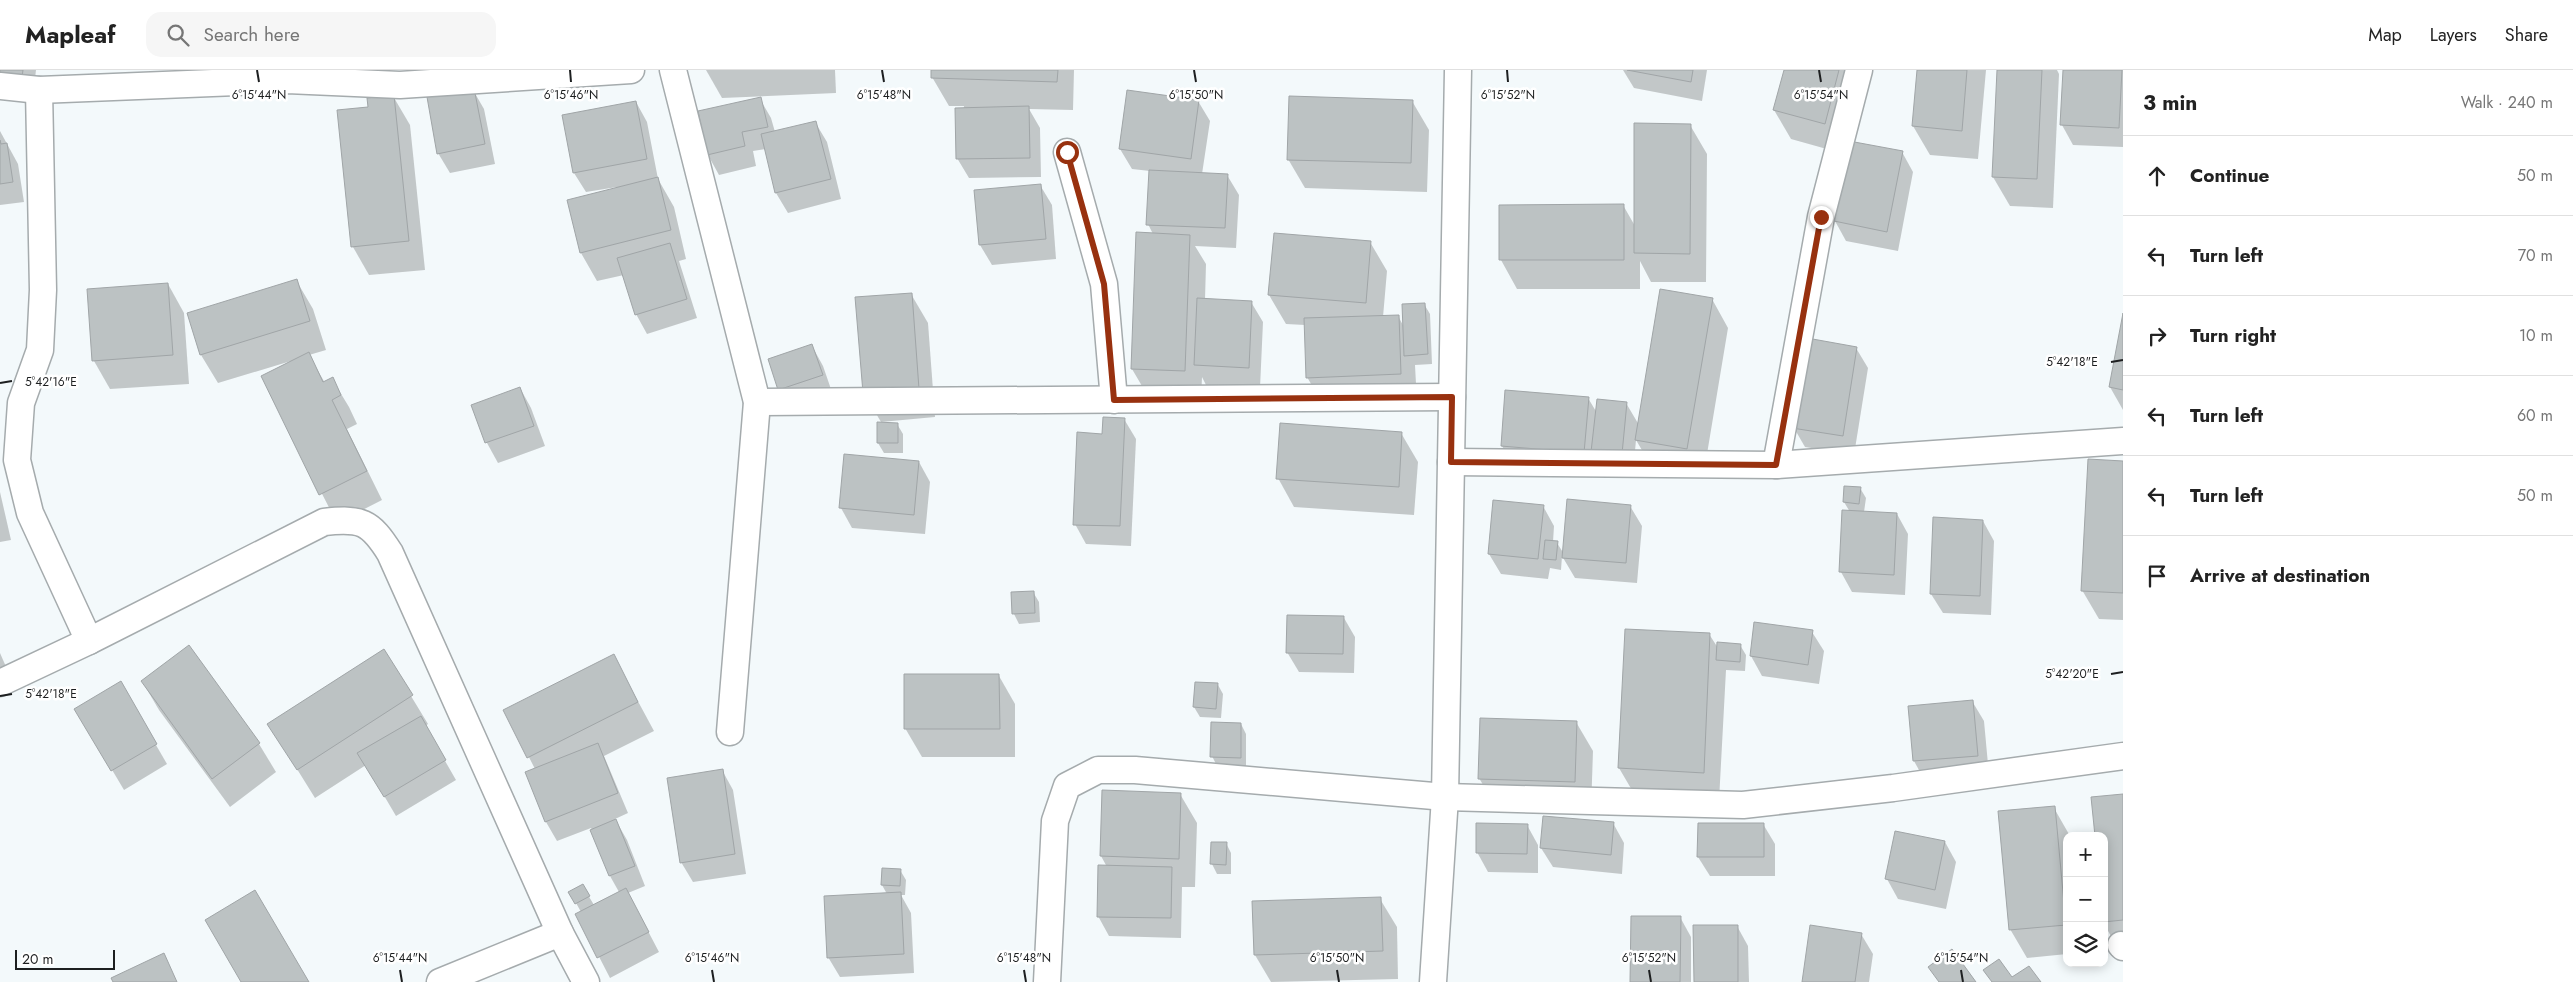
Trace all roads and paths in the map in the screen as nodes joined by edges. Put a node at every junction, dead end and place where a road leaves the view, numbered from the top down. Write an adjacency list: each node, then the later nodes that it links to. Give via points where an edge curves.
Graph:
1 (631, 70): 6 (street, via 400,84 287,80)
2 (673, 70): 10 (street)
3 (1458, 70): 8 (street)
4 (1859, 70): 13 (street, via 1821,217)
5 (0, 86): 6 (street)
6 (39, 90): 14 (street, via 43,290 40,350 22,403 17,460 30,513)
7 (1067, 152): 9 (street, via 1104,284)
8 (1452, 397): 9 (street); 12 (street)
9 (1114, 400): 10 (street)
10 (757, 402): 16 (street)
11 (2123, 441): 13 (street)
12 (1451, 462): 13 (street); 18 (street)
13 (1776, 465)
14 (89, 641): 15 (street); 19 (street, via 324,522 352,519 376,530 390,553)
15 (0, 683)
16 (730, 732)
17 (2123, 756): 18 (street, via 1893,788 1744,804)
18 (1446, 797): 22 (street, via 1135,770 1098,770 1067,786 1055,821); 23 (street)
19 (560, 933): 20 (street); 21 (street)
20 (440, 982)
21 (586, 982)
22 (1047, 982)
23 (1433, 982)

